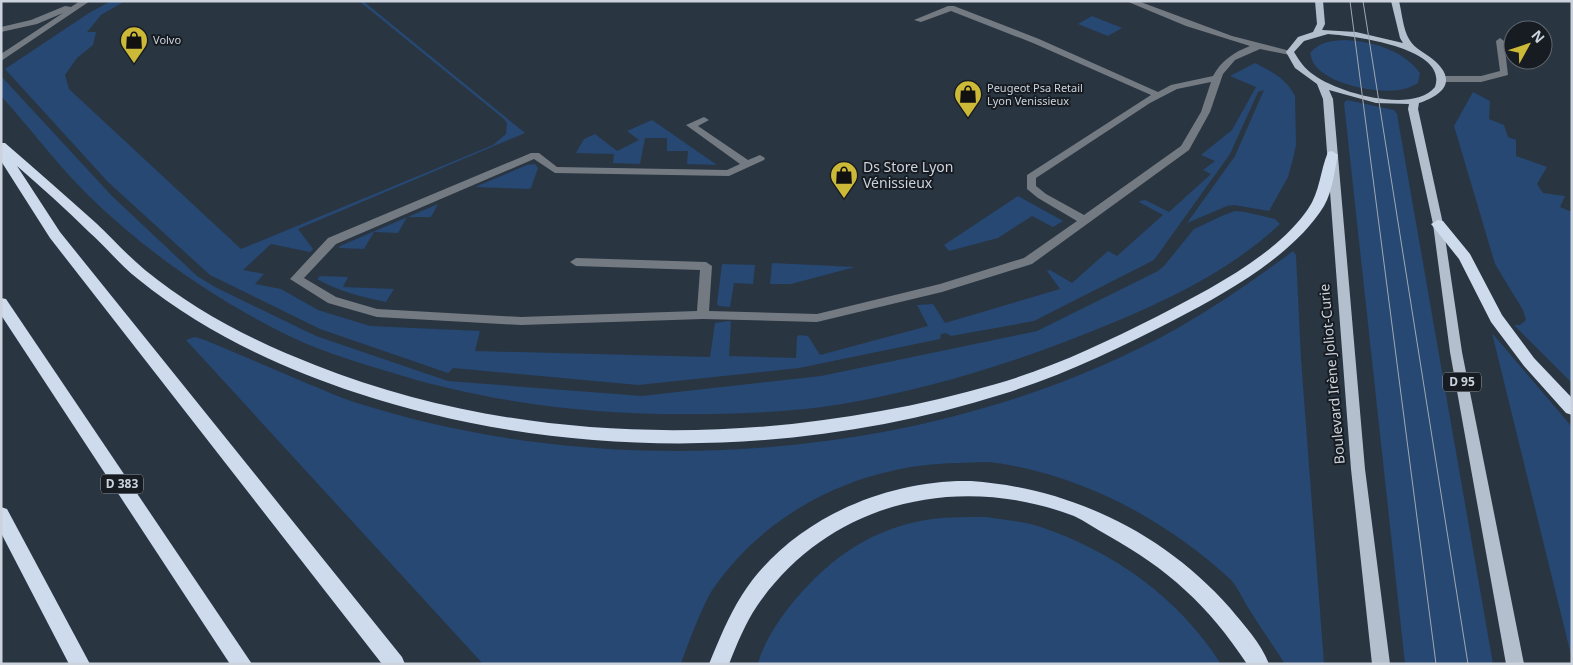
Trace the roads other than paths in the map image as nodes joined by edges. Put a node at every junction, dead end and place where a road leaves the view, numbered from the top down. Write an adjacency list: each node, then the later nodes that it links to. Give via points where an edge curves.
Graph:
1 (81, 1): 7 (street, via 42,19)
2 (86, 1): 13 (street)
3 (1130, 1): 10 (street)
4 (1319, 1): 8 (main road, via 1321,24)
5 (1395, 1): 11 (main road, via 1404,38)
6 (918, 20): 17 (street, via 951,8 1036,41)
7 (1, 30)
8 (1317, 33): 11 (main road, via 1370,36); 12 (main road, via 1298,40)
9 (1500, 41): 15 (street, via 1505,73 1481,79)
10 (1257, 47): 12 (street); 14 (street, via 1246,49 1229,61)
11 (1413, 51): 15 (main road, via 1433,65)
12 (1290, 52): 16 (main road, via 1298,67)
13 (1, 58)
14 (1216, 78): 17 (street, via 1174,86); 25 (street, via 1212,97 1185,148)
15 (1442, 79): 18 (main road, via 1440,88 1431,96)
16 (1321, 83): 18 (main road, via 1361,97 1398,102); 22 (main road, Boulevard Irène Joliot-Curie, via 1328,99)
17 (1158, 95): 25 (street, via 1030,177 1031,187 1042,196)
18 (1415, 100): 26 (main road, D 95, via 1413,109)
19 (704, 120): 24 (street, via 691,125)
20 (1, 146): 22 (highway, via 141,274 210,321 292,363 372,392 502,423 652,436 731,435 864,421 934,406 1061,368 1178,313 1279,246 1318,204)
21 (1, 152): 34 (highway, via 55,235)
22 (1332, 155): 37 (main road, Boulevard Irène Joliot-Curie, via 1358,469)
23 (760, 158): 24 (street)
24 (747, 164): 29 (street, via 729,173 555,170 535,154 332,242 296,279 332,300 377,313 521,321)
25 (1084, 220): 29 (street, via 1028,261 942,288 816,318)
26 (1438, 224): 30 (highway, via 1465,257 1496,318); 38 (main road, D 95, via 1456,352)
27 (576, 262): 29 (street, via 706,266)
28 (1, 303): 33 (highway, D 383)
29 (703, 315)
30 (1572, 409)
31 (1, 515): 32 (highway)
32 (80, 664)
33 (242, 664)
34 (394, 664)
35 (720, 664): 36 (highway, via 746,604 764,579 806,539 857,509 905,495 954,488 1013,492 1082,512 1161,556 1204,594)
36 (1259, 664)
37 (1381, 664)
38 (1515, 664)

